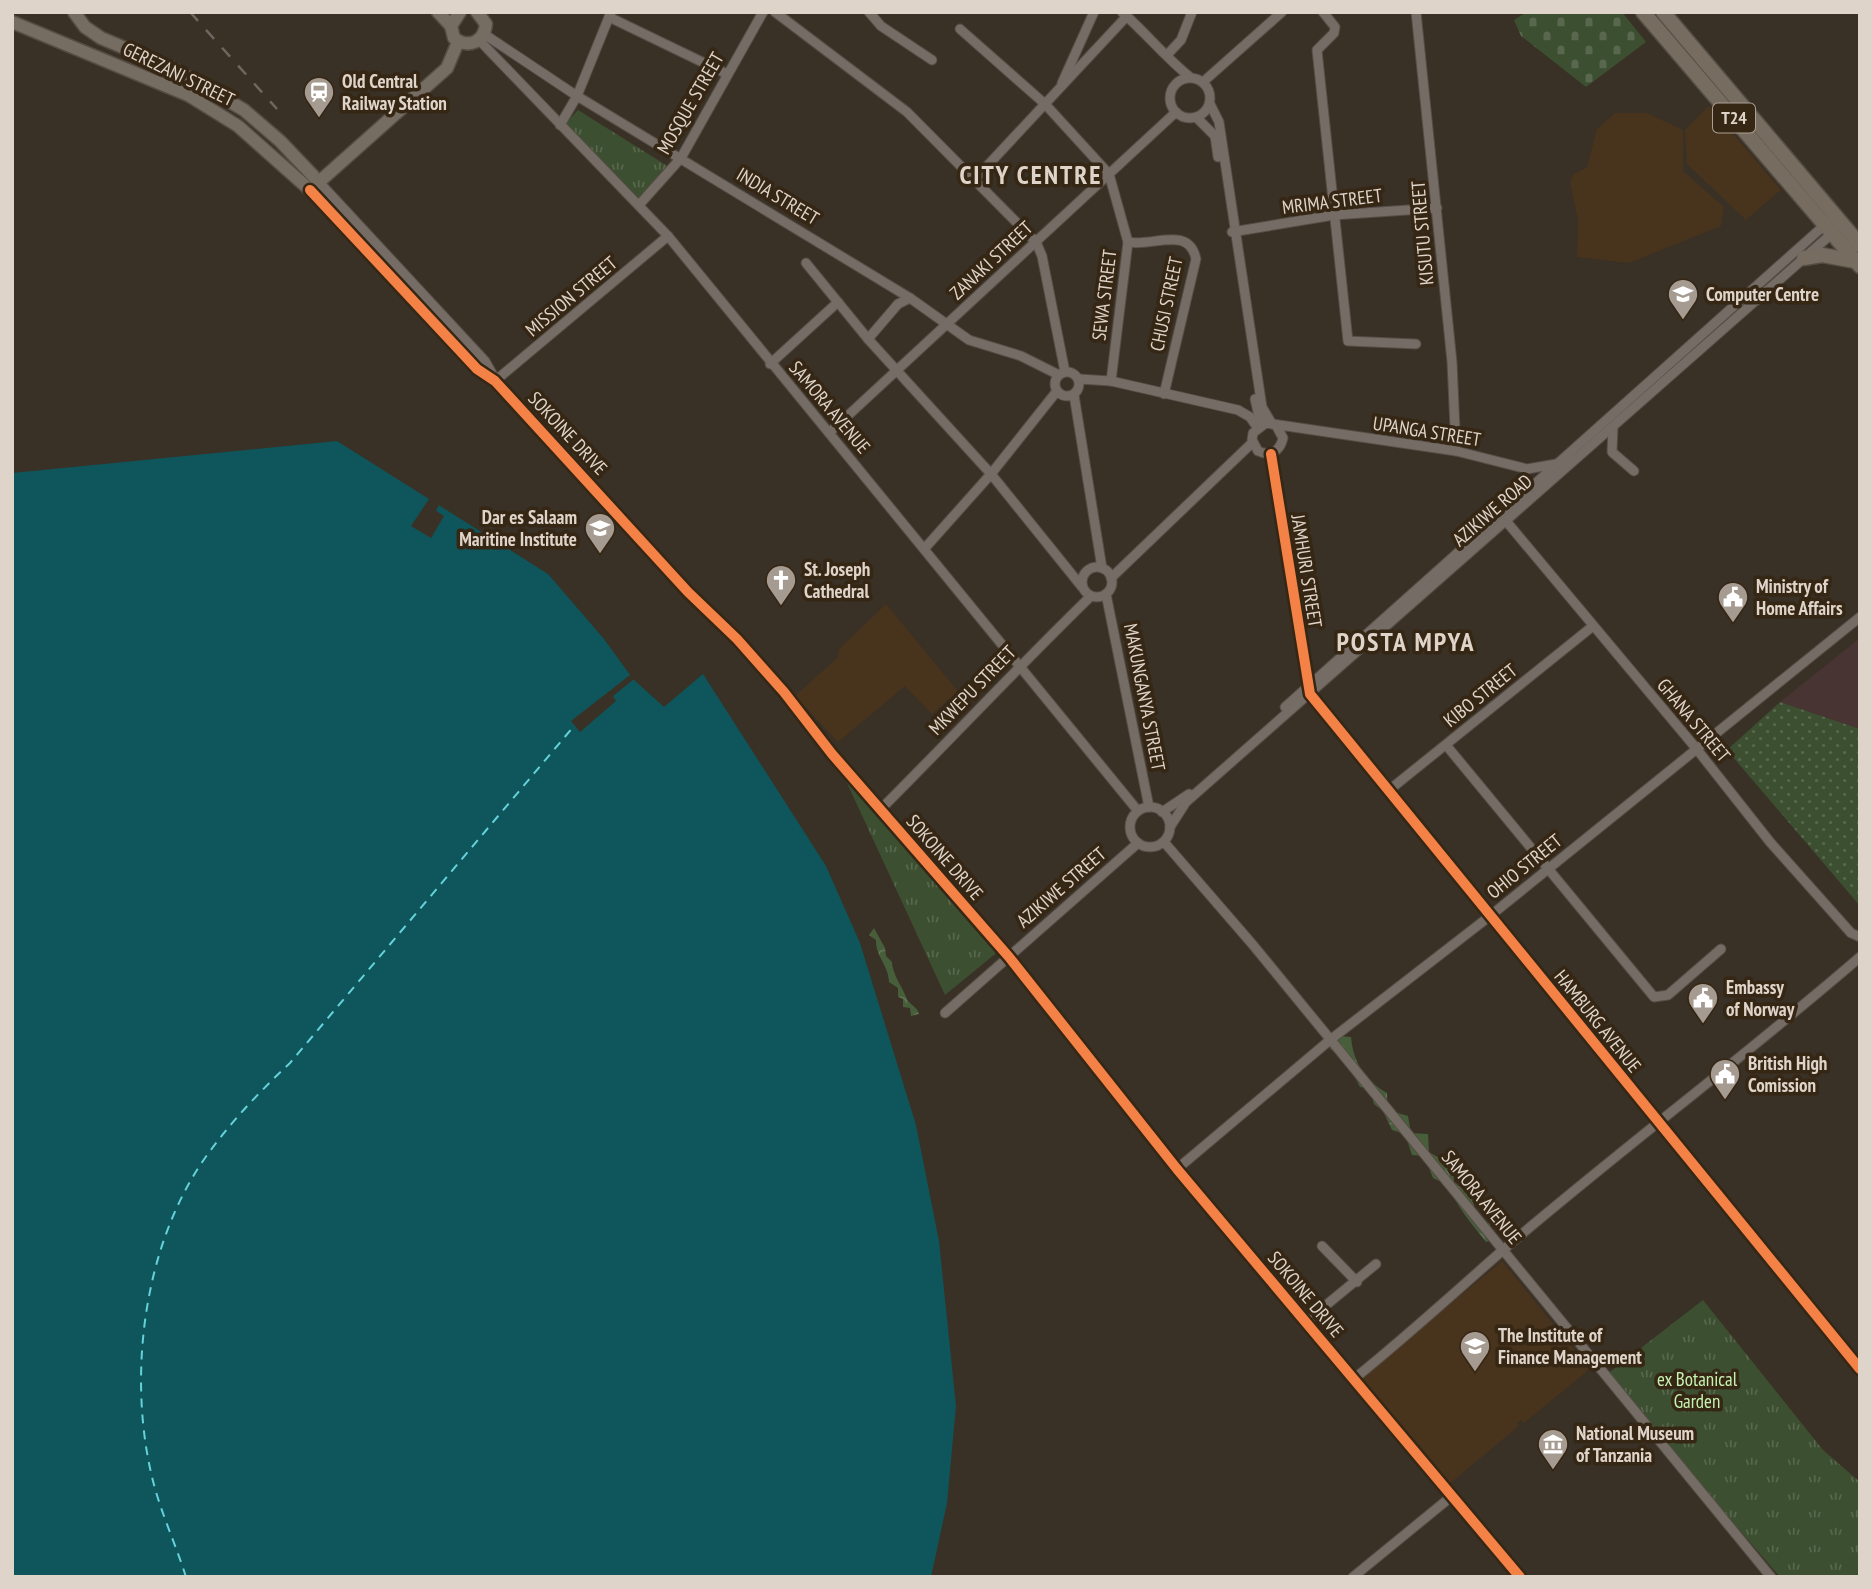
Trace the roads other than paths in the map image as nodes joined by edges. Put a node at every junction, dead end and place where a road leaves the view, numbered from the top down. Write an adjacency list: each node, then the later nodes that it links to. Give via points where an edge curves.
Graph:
1 (74, 12): 37 (main road, GEREZANI STREET, via 101,38 172,68 244,110 280,141)
2 (438, 12): 16 (main road)
3 (762, 12): 23 (street, MOSQUE STREET)
4 (775, 12): 36 (street, via 903,109)
5 (1094, 12): 26 (street)
6 (1192, 12): 21 (street)
7 (1282, 12): 25 (street)
8 (1323, 12): 40 (street, via 1335,27 1317,50)
9 (1416, 12): 39 (street, KISUTU STREET)
10 (1643, 12): 41 (highway, T24)
11 (1663, 12): 41 (highway, T24)
12 (481, 14): 19 (main road)
13 (865, 14): 22 (street)
14 (1125, 14): 21 (street); 26 (street)
15 (610, 15): 23 (street); 28 (street)
16 (454, 17): 20 (main road)
17 (12, 22): 37 (main road, GEREZANI STREET, via 197,100)
18 (960, 29): 29 (street)
19 (481, 37): 20 (main road, via 470,44); 28 (street, INDIA STREET); 33 (street, SAMORA AVENUE)
20 (458, 41): 37 (main road, via 447,68)
21 (1169, 59): 24 (street); 27 (street)
22 (932, 60)
23 (727, 74): 34 (street, MOSQUE STREET)
24 (1190, 77): 25 (street); 27 (street)
25 (1203, 82): 30 (street, via 1210,92)
26 (1060, 88): 29 (street)
27 (1171, 90): 31 (street, via 1170,102)
28 (578, 96): 33 (street); 34 (street, INDIA STREET)
29 (1045, 104): 35 (street); 36 (street)
30 (1210, 104): 32 (street); 42 (street, via 1219,122)
31 (1176, 112): 32 (street); 35 (street, ZANAKI STREET)
32 (1196, 117): 42 (street, via 1214,136)
33 (560, 125): 38 (street, SAMORA AVENUE)
34 (681, 158): 38 (street, MOSQUE STREET); 50 (street, INDIA STREET)
35 (1109, 174): 44 (street, ZANAKI STREET); 45 (street, SEWA STREET)
36 (974, 180): 44 (street)
37 (315, 186): 59 (street, SOKOINE DRIVE, via 485,360)
38 (639, 205): 43 (street, SAMORA AVENUE)
39 (1437, 208): 40 (street, MRIMA STREET); 71 (street, KISUTU STREET)
40 (1334, 215): 42 (street, MRIMA STREET); 54 (street, via 1348,341)
41 (1834, 224): 46 (highway, T24); 47 (street, AZIKIWE ROAD); 49 (highway, T24); 73 (street, AZIKIWE ROAD)
42 (1234, 232): 64 (street); 65 (street, via 1262,407)
43 (668, 236): 55 (street, SAMORA AVENUE); 59 (street, MISSION STREET)
44 (1036, 242): 52 (street, ZANAKI STREET); 57 (street)
45 (1128, 242): 60 (street, SEWA STREET); 62 (street, CHUSI STREET, via 1143,245 1184,239 1195,253)
46 (1860, 245)
47 (1804, 258): 49 (highway, via 1832,255); 66 (street, AZIKIWE ROAD)
48 (806, 263): 51 (street)
49 (1858, 264)
50 (910, 298): 52 (street, INDIA STREET); 53 (street, via 898,304)
51 (838, 302): 53 (street); 55 (street)
52 (949, 323): 56 (street, ZANAKI STREET); 57 (street, INDIA STREET, via 969,340)
53 (868, 339): 56 (street)
54 (1416, 344)
55 (770, 364): 68 (street, SAMORA AVENUE)
56 (896, 369): 68 (street, ZANAKI STREET); 77 (street)
57 (1062, 373): 58 (street); 61 (street, via 1055,381)
58 (1079, 379): 60 (street); 63 (street)
59 (495, 381): 94 (street, SOKOINE DRIVE, via 688,592 737,639)
60 (1111, 381): 62 (street)
61 (1057, 391): 63 (street, via 1062,396); 77 (street)
62 (1164, 394): 64 (street, via 1238,410)
63 (1074, 395): 81 (street)
64 (1259, 426): 65 (street); 70 (street)
65 (1274, 426): 67 (street, UPANGA STREET); 69 (street)
66 (1614, 426): 74 (street, AZIKIWE ROAD); 76 (street, via 1612,452)
67 (1299, 430): 69 (street); 71 (street, UPANGA STREET)
68 (829, 433): 80 (street, SAMORA AVENUE)
69 (1283, 438): 72 (street)
70 (1253, 442): 72 (street, via 1258,452); 82 (street)
71 (1456, 451): 75 (street, UPANGA STREET)
72 (1270, 454): 89 (street, JAMHURI STREET)
73 (1557, 464): 74 (street, UPANGA STREET); 75 (street, UPANGA STREET); 78 (street, AZIKIWE ROAD)
74 (1569, 465): 79 (street, AZIKIWE ROAD)
75 (1527, 469): 78 (street)
76 (1634, 471)
77 (991, 474): 80 (street); 83 (street)
78 (1527, 491): 89 (street, AZIKIWE ROAD)
79 (1506, 521): 87 (street, GHANA STREET); 89 (street, AZIKIWE ROAD)
80 (925, 548): 88 (street, SAMORA AVENUE)
81 (1102, 568): 82 (street); 83 (street, via 1085,573)
82 (1111, 578): 84 (street)
83 (1082, 587): 85 (street)
84 (1106, 594): 85 (street); 93 (street, MAKUNGANYA STREET)
85 (1091, 596): 88 (street, MKWEPU STREET)
86 (1860, 617): 91 (street, OHIO STREET)
87 (1593, 626): 90 (street, KIBO STREET); 91 (street, GHANA STREET)
88 (1019, 666): 94 (street, MKWEPU STREET); 95 (street, SAMORA AVENUE)
89 (1308, 691): 92 (street, HAMBURG AVENUE); 96 (street, AZIKIWE ROAD); 97 (street, AZIKIWE ROAD, via 1186,802)
90 (1446, 744): 92 (street, KIBO STREET); 100 (street)
91 (1695, 747): 100 (street, OHIO STREET); 102 (street, GHANA STREET, via 1770,842 1851,933)
92 (1388, 790): 101 (street, HAMBURG AVENUE)
93 (1149, 807): 95 (street); 96 (street)
94 (880, 810): 104 (street, SOKOINE DRIVE)
95 (1138, 811): 99 (street, via 1130,829)
96 (1163, 812): 97 (street)
97 (1170, 827): 98 (street)
98 (1164, 842): 99 (street, via 1153,847); 107 (street, SAMORA AVENUE)
99 (1138, 843): 104 (street, AZIKIWE STREET)
100 (1548, 869): 101 (street, OHIO STREET); 103 (street, via 1654,998 1668,995)
101 (1490, 916): 107 (street, OHIO STREET); 108 (street, HAMBURG AVENUE)
102 (1860, 937)
103 (1721, 949)
104 (1009, 957): 106 (street, AZIKIWE STREET); 109 (street, SOKOINE DRIVE)
105 (1860, 957): 108 (street)
106 (945, 1013)
107 (1330, 1040): 109 (street, OHIO STREET); 111 (street, SAMORA AVENUE)
108 (1660, 1124): 111 (street); 115 (street, HAMBURG AVENUE)
109 (1177, 1169): 114 (street, SOKOINE DRIVE)
110 (1322, 1246): 113 (street)
111 (1503, 1251): 116 (street); 120 (street, SAMORA AVENUE)
112 (1376, 1264): 113 (street)
113 (1357, 1282): 114 (street)
114 (1308, 1321): 116 (street, SOKOINE DRIVE)
115 (1860, 1370)
116 (1355, 1378): 117 (street, SOKOINE DRIVE)
117 (1452, 1496): 118 (street); 119 (street, SOKOINE DRIVE)
118 (1353, 1577)
119 (1520, 1577)
120 (1771, 1577)

